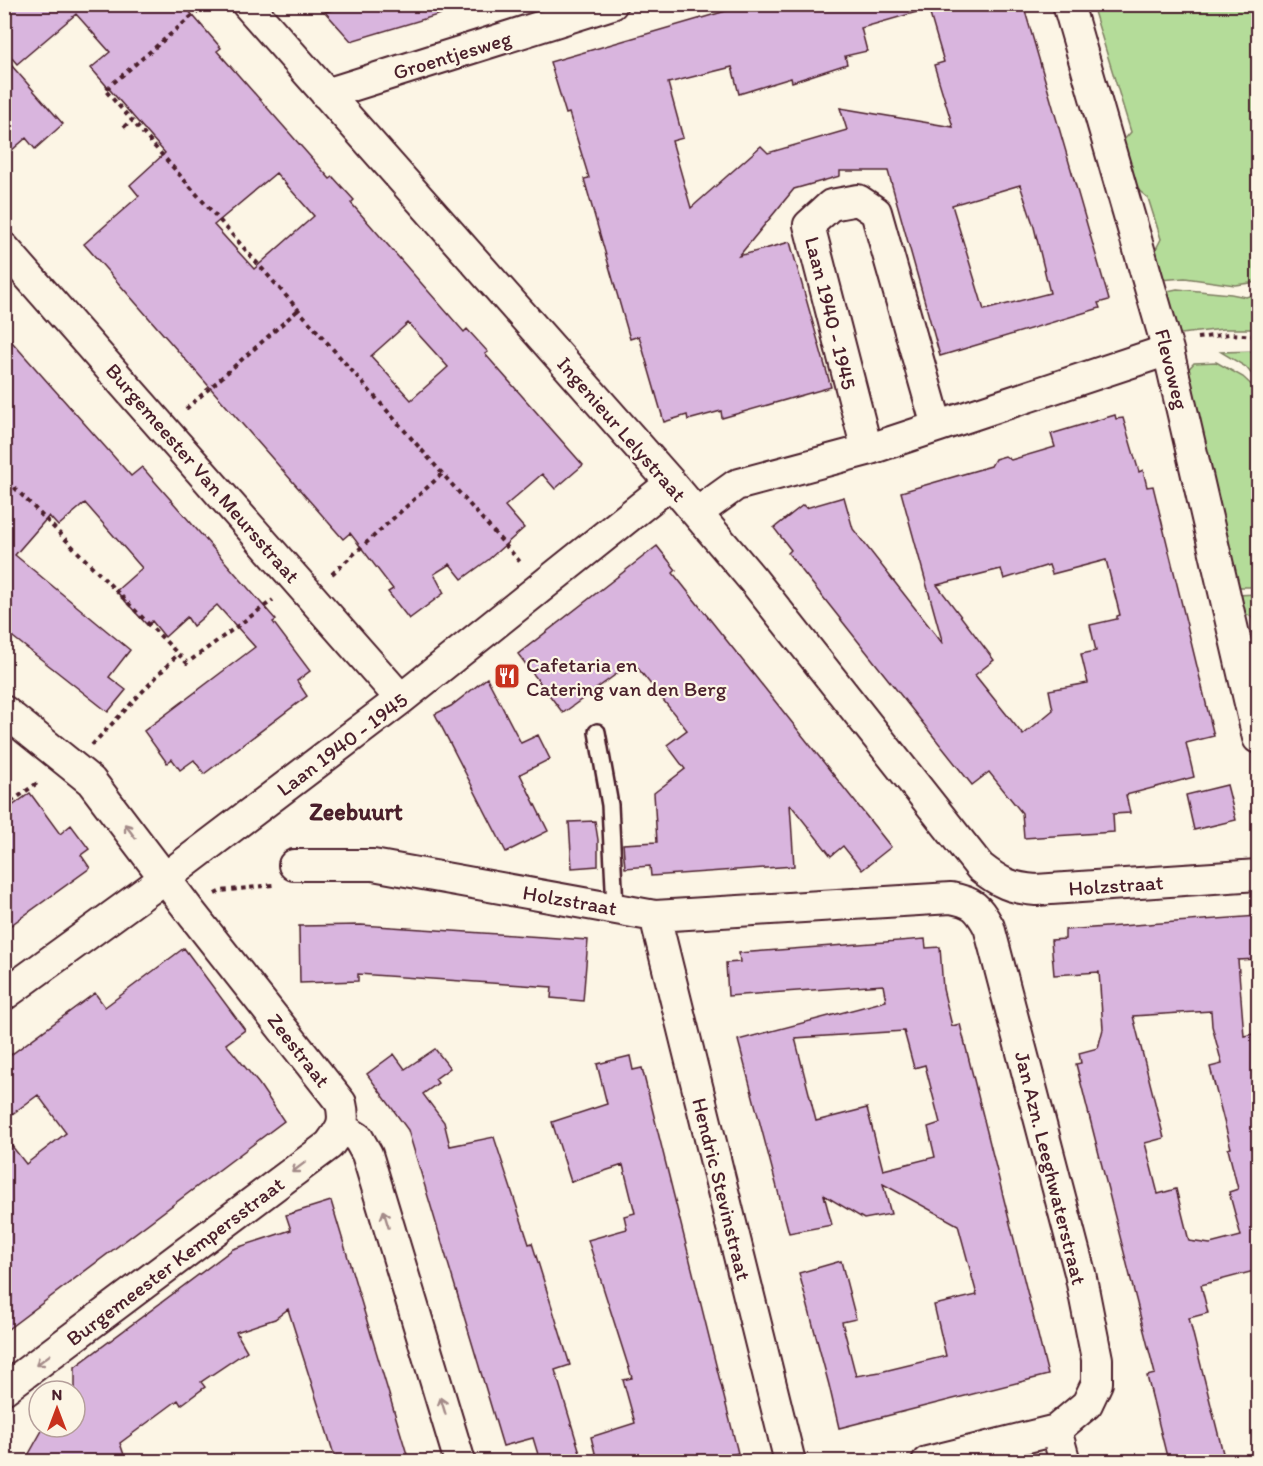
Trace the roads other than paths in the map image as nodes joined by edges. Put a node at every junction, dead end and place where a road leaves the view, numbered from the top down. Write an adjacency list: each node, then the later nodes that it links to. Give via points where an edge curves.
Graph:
1 (247, 4): 5 (street, Ingenieur Lelystraat)
2 (612, 4): 4 (street, Groentjesweg)
3 (1068, 4): 7 (street, Flevoweg)
4 (564, 12): 5 (street, Groentjesweg)
5 (326, 94): 10 (street, Ingenieur Lelystraat)
6 (4, 248): 12 (street, Burgemeester Van Meursstraat)
7 (1168, 350): 8 (street); 15 (street, Flevoweg)
8 (937, 426): 9 (street); 9 (street, Laan 1940 - 1945, via 876,212 858,200 831,205 808,225)
9 (867, 450): 11 (street, via 736,485)
10 (671, 483): 11 (street, Ingenieur Lelystraat); 12 (street, Laan 1940 - 1945)
11 (697, 513): 17 (street, Ingenieur Lelystraat)
12 (401, 699): 19 (street, Laan 1940 - 1945)
13 (4, 711): 19 (street, Zeestraat, one-way to 13, via 92,781)
14 (597, 732): 21 (lane, via 610,805)
15 (1258, 738)
16 (294, 865): 21 (street, Holzstraat, via 374,864)
17 (980, 867): 18 (street, Holzstraat, via 998,881 1036,890)
18 (1258, 875)
19 (165, 878): 23 (street, Laan 1940 - 1945); 24 (street, Zeestraat, via 341,1103)
20 (966, 901): 22 (street, Holzstraat, via 951,898); 26 (street, Jan Azn. Leeghwaterstraat, via 980,910 989,927 1080,1273 1097,1359 1097,1383 1087,1404)
21 (615, 908): 22 (street, Holzstraat)
22 (655, 916): 28 (street, Hendric Stevinstraat)
23 (4, 995)
24 (342, 1128): 25 (street, Burgemeester Kempersstraat, one-way to 25, via 328,1145); 27 (street, one-way to 24, via 367,1154 358,1138)
25 (4, 1389)
26 (1056, 1430): 29 (street); 30 (street)
27 (460, 1461)
28 (790, 1461)
29 (927, 1461)
30 (1065, 1461)

